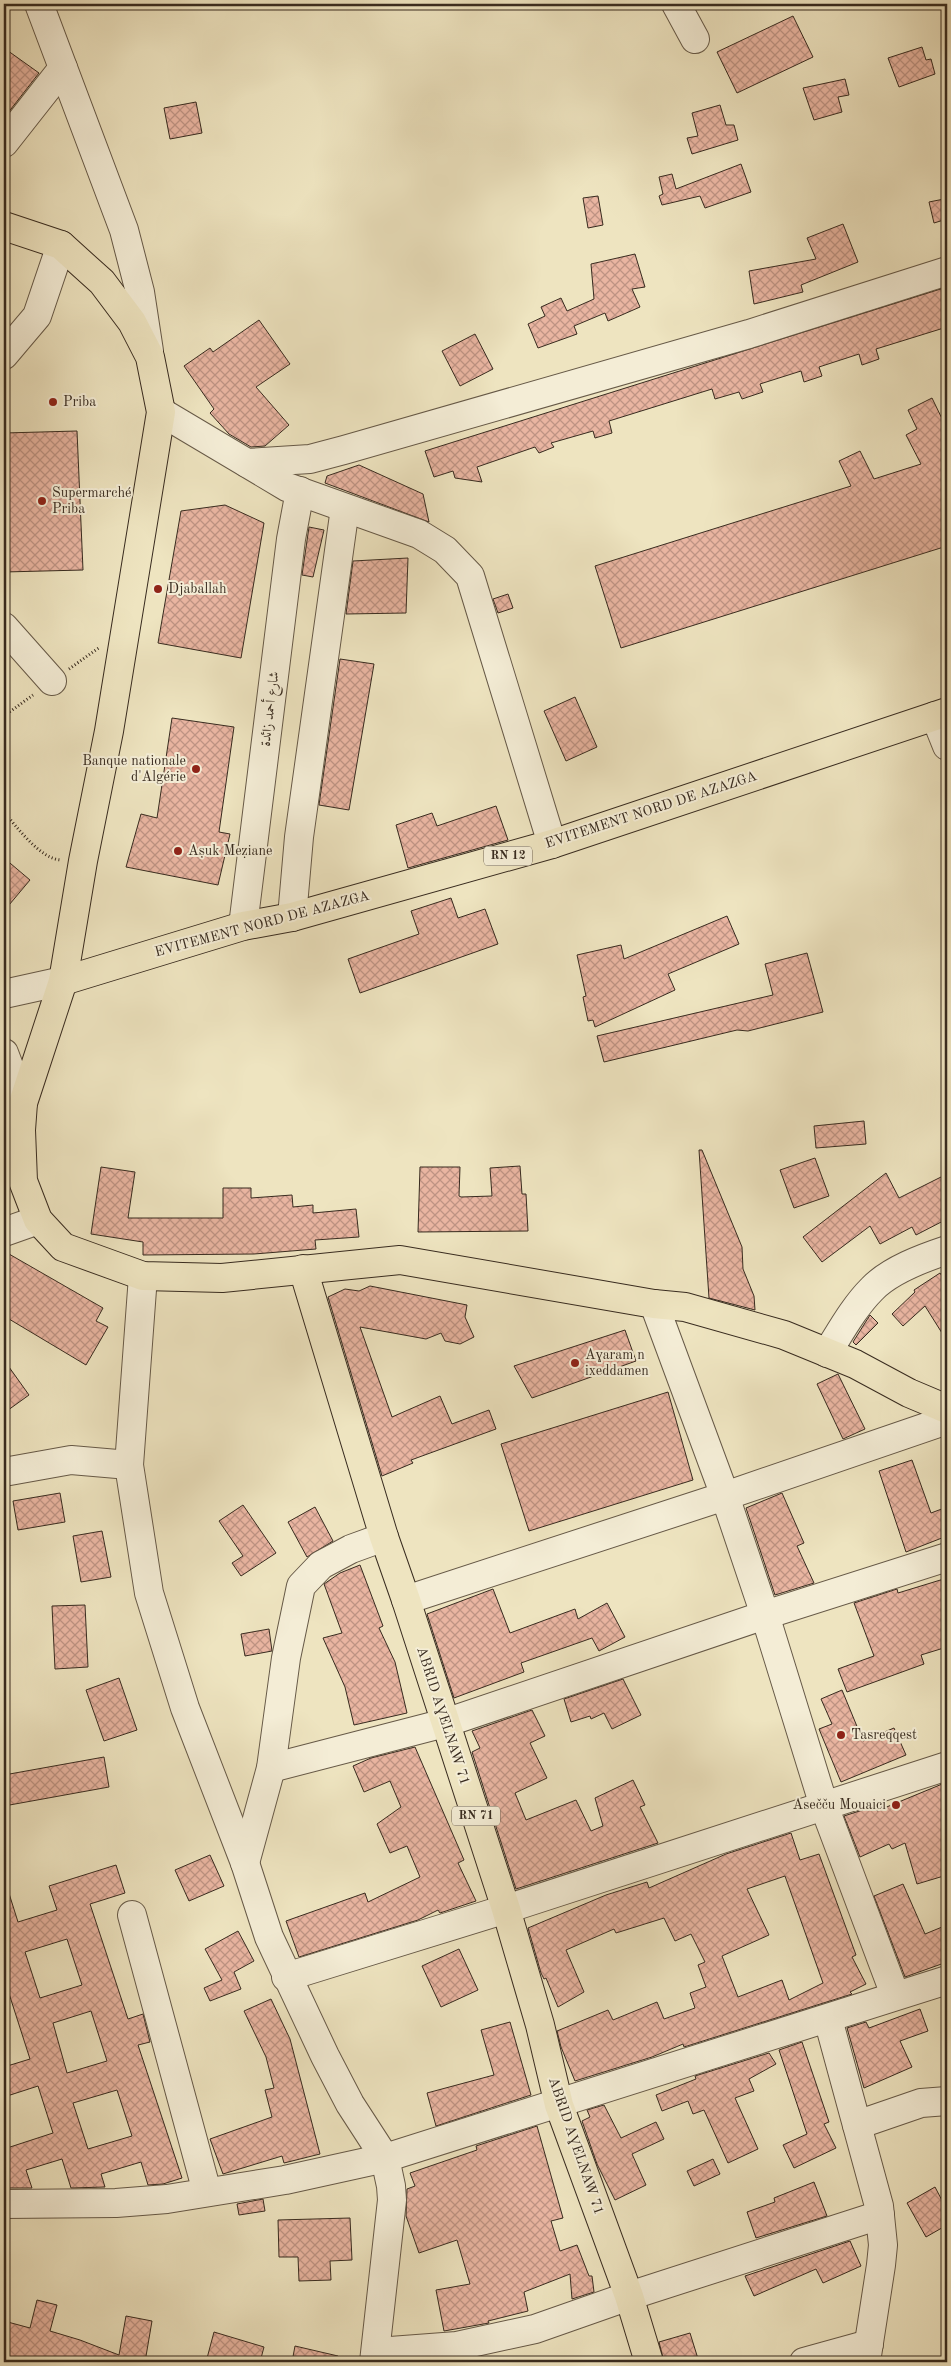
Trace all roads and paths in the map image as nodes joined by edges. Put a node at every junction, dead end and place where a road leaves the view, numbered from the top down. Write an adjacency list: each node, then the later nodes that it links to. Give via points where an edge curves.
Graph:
1 (7, 4): 4 (path)
2 (39, 4): 6 (street)
3 (676, 4): 5 (street)
4 (4, 8)
5 (695, 39)
6 (63, 68): 7 (street); 12 (street, via 124,230 140,292)
7 (4, 143)
8 (4, 226): 9 (main road)
9 (61, 245): 11 (street, via 37,316); 12 (main road, via 102,282 132,322)
10 (947, 271): 14 (street, via 749,334 344,450 310,459)
11 (4, 355)
12 (150, 358): 13 (main road)
13 (161, 412): 14 (street); 23 (main road, via 110,730)
14 (247, 464): 15 (street)
15 (300, 491): 16 (street); 25 (street, شارع أحمد زائدة, via 291,539)
16 (345, 508): 22 (street, via 419,534 445,550 470,576); 24 (street, via 299,837)
17 (4, 627): 18 (street)
18 (52, 681)
19 (941, 714): 20 (street); 22 (main road, EVITEMENT NORD DE AZAZGA / RN 12)
20 (947, 746)
21 (4, 812): 23 (path, via 32,844 55,860)
22 (552, 844): 24 (main road, EVITEMENT NORD DE AZAZGA / RN 12)
23 (83, 860): 26 (main road)
24 (292, 917): 25 (main road, EVITEMENT NORD DE AZAZGA / RN 12)
25 (243, 926): 26 (main road, EVITEMENT NORD DE AZAZGA / RN 12)
26 (63, 981): 27 (street); 29 (main road)
27 (4, 994)
28 (4, 1053): 29 (street)
29 (23, 1103): 30 (main road, via 23,1181)
30 (38, 1220): 31 (street); 34 (main road, via 63,1247)
31 (4, 1232)
32 (947, 1250): 36 (street, via 892,1274 872,1288)
33 (303, 1270): 34 (main road, via 222,1278); 35 (main road, via 400,1260); 42 (main road, ABRID AƔELNAW 71 / RN 71)
34 (144, 1276): 39 (street)
35 (654, 1304): 36 (main road, via 684,1307 766,1330); 41 (street)
36 (827, 1352): 37 (main road, via 856,1364 909,1394)
37 (947, 1409)
38 (947, 1420): 41 (street)
39 (129, 1465): 40 (street, via 71,1460); 50 (street, via 149,1593 186,1708)
40 (4, 1472)
41 (725, 1496): 44 (street); 45 (street)
42 (384, 1537): 44 (main road, ABRID AƔELNAW 71 / RN 71); 48 (street, via 321,1565 301,1586 286,1658)
43 (947, 1557): 45 (street)
44 (406, 1600): 46 (main road, ABRID AƔELNAW 71 / RN 71)
45 (765, 1615): 46 (street); 49 (street)
46 (445, 1723): 48 (street); 51 (main road, ABRID AƔELNAW 71 / RN 71)
47 (947, 1766): 49 (street)
48 (271, 1768): 50 (street)
49 (824, 1806): 51 (street); 55 (street)
50 (245, 1863): 53 (street)
51 (506, 1909): 53 (street); 58 (main road, ABRID AƔELNAW 71 / RN 71, via 540,2025)
52 (132, 1915): 61 (street)
53 (286, 1977): 60 (street, via 350,2104)
54 (947, 1980): 55 (street)
55 (896, 1994): 56 (street)
56 (828, 2019): 58 (street); 59 (street)
57 (947, 2101): 59 (street, via 921,2103)
58 (559, 2105): 60 (street); 64 (main road, ABRID AƔELNAW 71 / RN 71)
59 (857, 2125): 63 (street)
60 (385, 2158): 61 (street, via 285,2180); 66 (street, via 392,2200)
61 (207, 2192): 62 (street, via 124,2202)
62 (4, 2204)
63 (880, 2215): 64 (street); 65 (street, via 882,2265)
64 (629, 2296): 66 (street, via 535,2329 488,2340); 67 (main road, ABRID AƔELNAW 71 / RN 71)
65 (868, 2353): 68 (street)
66 (376, 2357)
67 (649, 2362)
68 (804, 2362)

